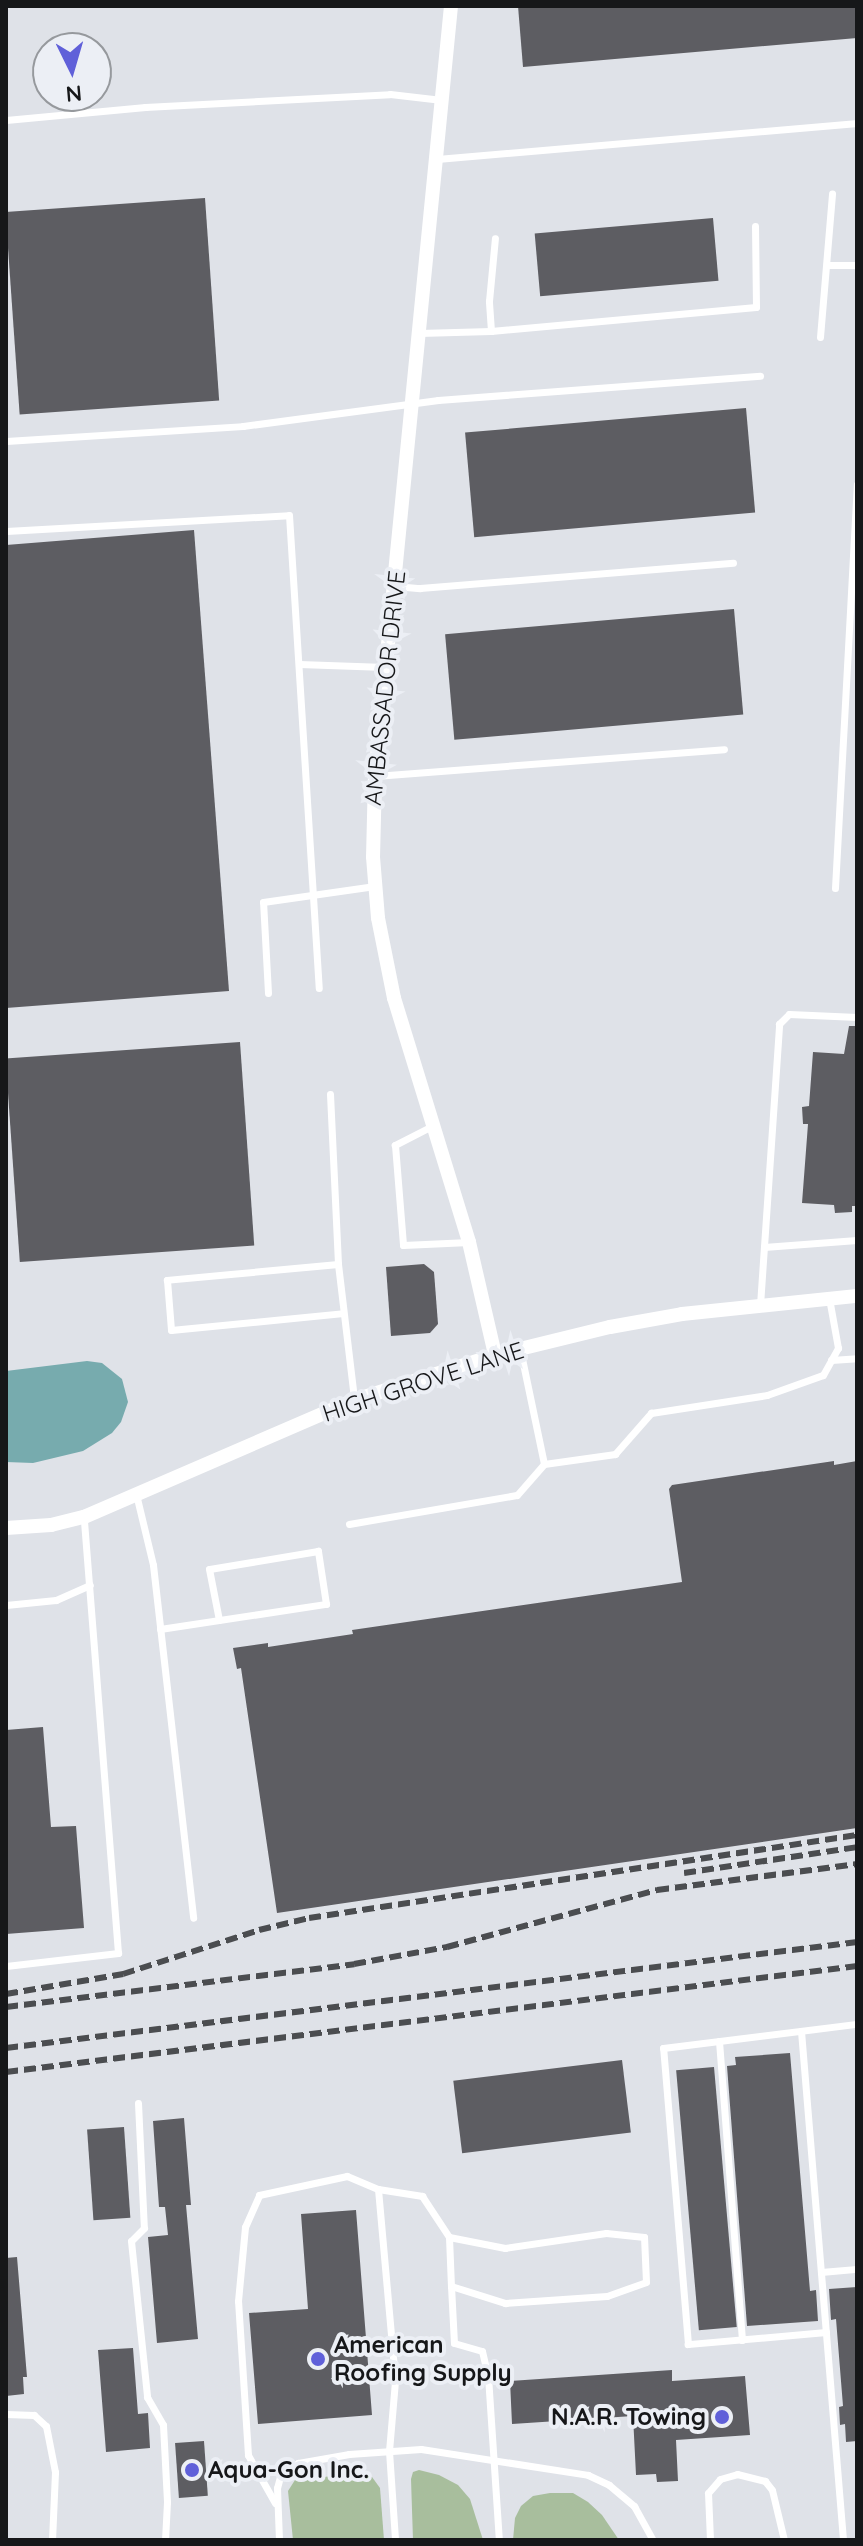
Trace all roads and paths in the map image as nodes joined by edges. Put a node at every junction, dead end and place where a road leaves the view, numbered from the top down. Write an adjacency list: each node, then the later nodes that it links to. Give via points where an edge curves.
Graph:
1 (451, 6): 2 (street, AMBASSADOR DRIVE)
2 (442, 100): 3 (lane, via 390,94); 5 (street, AMBASSADOR DRIVE)
3 (6, 120)
4 (857, 123): 5 (lane)
5 (434, 159): 12 (street, AMBASSADOR DRIVE)
6 (832, 194): 9 (lane)
7 (755, 226): 11 (lane, via 756,307)
8 (495, 238): 11 (lane)
9 (828, 265): 10 (lane); 13 (lane)
10 (857, 265)
11 (491, 331): 12 (lane)
12 (419, 333): 15 (street, AMBASSADOR DRIVE)
13 (820, 337)
14 (760, 376): 15 (lane)
15 (414, 404): 16 (lane, via 243,426); 20 (street, AMBASSADOR DRIVE)
16 (6, 441)
17 (857, 485): 26 (lane)
18 (6, 531): 21 (lane, via 289,515)
19 (733, 563): 20 (lane)
20 (395, 586): 22 (street, AMBASSADOR DRIVE)
21 (299, 664): 22 (lane); 27 (lane)
22 (387, 667): 24 (street, AMBASSADOR DRIVE)
23 (724, 749): 24 (lane)
24 (375, 776): 25 (street, AMBASSADOR DRIVE)
25 (375, 886): 27 (lane); 32 (street, AMBASSADOR DRIVE, via 387,969)
26 (835, 888)
27 (314, 895): 28 (lane); 29 (lane, via 263,902)
28 (319, 988)
29 (268, 993)
30 (857, 1017): 35 (lane, via 789,1014 779,1024)
31 (330, 1094): 36 (lane)
32 (432, 1126): 34 (street, AMBASSADOR DRIVE); 34 (lane, via 395,1145 403,1245)
33 (857, 1240): 35 (lane)
34 (469, 1242): 42 (street, AMBASSADOR DRIVE)
35 (764, 1247): 39 (lane)
36 (338, 1264): 40 (lane); 40 (lane, via 167,1280 171,1330)
37 (857, 1296): 38 (street, HIGH GROVE LANE)
38 (829, 1298): 39 (street, HIGH GROVE LANE); 44 (lane, via 838,1348)
39 (760, 1305): 41 (street, HIGH GROVE LANE, via 610,1327)
40 (343, 1313): 45 (lane)
41 (520, 1349): 42 (street, HIGH GROVE LANE); 46 (lane)
42 (495, 1355): 45 (street, HIGH GROVE LANE)
43 (857, 1358): 44 (lane)
44 (831, 1360): 46 (lane, via 823,1375 767,1395 651,1413 615,1454)
45 (355, 1400): 47 (street, HIGH GROVE LANE)
46 (544, 1464): 49 (lane, via 517,1495)
47 (136, 1494): 48 (street, HIGH GROVE LANE); 54 (lane, via 153,1565)
48 (84, 1517): 50 (street, HIGH GROVE LANE); 51 (lane)
49 (349, 1524)
50 (6, 1528)
51 (90, 1585): 52 (lane, via 56,1600); 56 (lane, via 118,1953)
52 (6, 1605)
53 (219, 1620): 53 (lane, via 326,1604 318,1551 209,1569); 54 (lane)
54 (160, 1629): 55 (lane)
55 (193, 1918)
56 (6, 1966)
57 (857, 2024): 58 (lane)
58 (801, 2031): 59 (lane); 64 (lane)
59 (719, 2041): 67 (lane); 67 (lane, via 663,2048 664,2064 688,2344)
60 (138, 2103): 73 (lane, via 144,2228 131,2241 147,2397 163,2425)
61 (378, 2189): 62 (lane, via 422,2196); 69 (lane, via 395,2381); 71 (lane, via 347,2176 259,2195 245,2227 238,2301 248,2455)
62 (449, 2237): 65 (lane); 65 (lane, via 505,2248 606,2233 644,2237 645,2252 646,2282 607,2296 505,2303)
63 (857, 2269): 64 (lane)
64 (821, 2272): 66 (lane)
65 (451, 2286): 70 (lane, via 454,2343 482,2351)
66 (826, 2332): 67 (lane); 80 (lane)
67 (742, 2340)
68 (6, 2414): 72 (lane, via 34,2415 46,2426 55,2472)
69 (389, 2451): 70 (lane, via 421,2449); 71 (lane, via 298,2463 280,2477); 75 (lane)
70 (495, 2461): 76 (lane); 77 (lane, via 599,2480 634,2506)
71 (275, 2503): 74 (lane)
72 (52, 2540)
73 (165, 2540)
74 (279, 2540)
75 (395, 2540)
76 (499, 2540)
77 (653, 2540)
78 (710, 2540): 79 (lane, via 708,2493 720,2479 737,2474 765,2481 772,2490)
79 (784, 2540)
80 (843, 2540)

